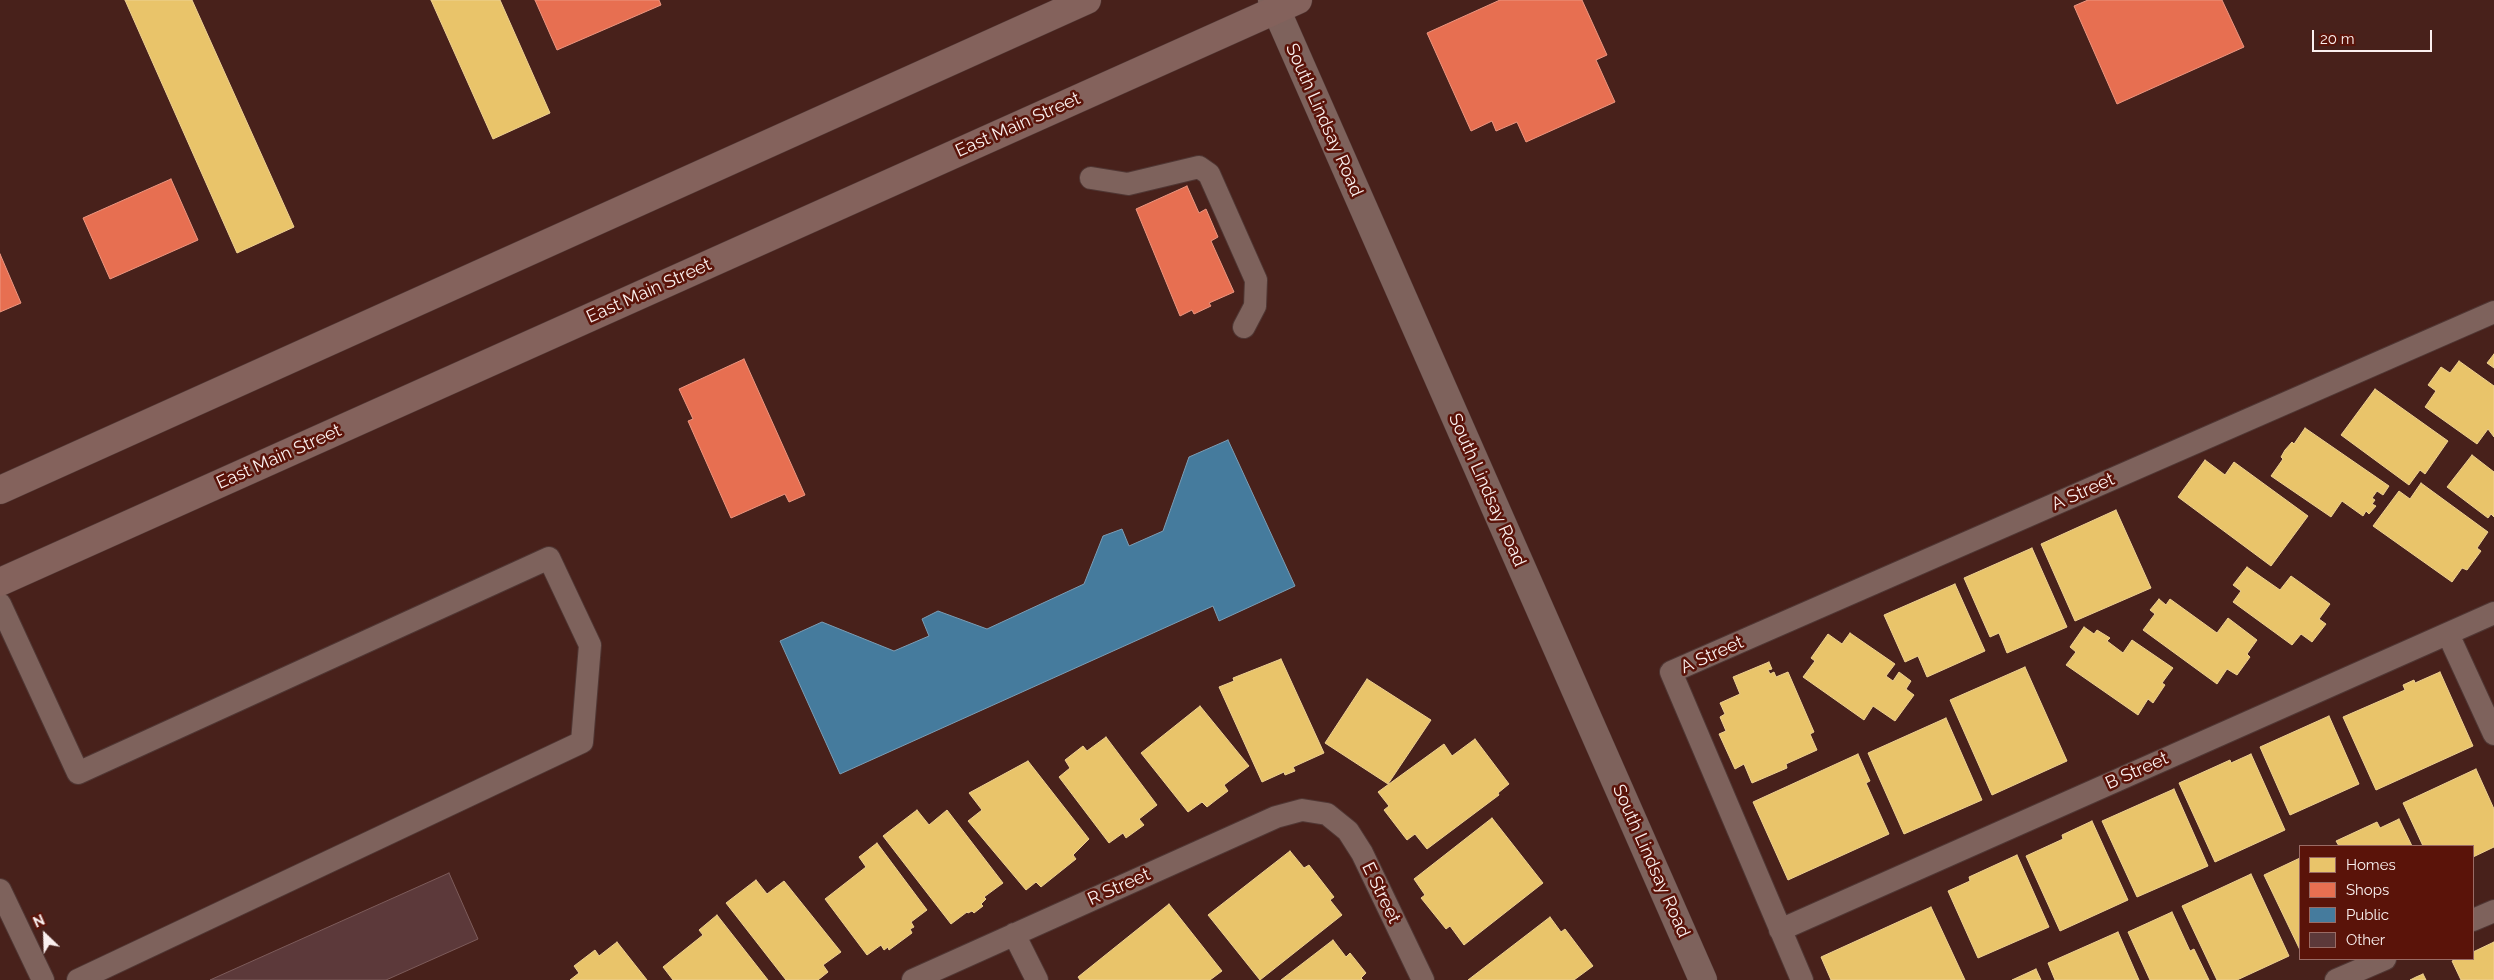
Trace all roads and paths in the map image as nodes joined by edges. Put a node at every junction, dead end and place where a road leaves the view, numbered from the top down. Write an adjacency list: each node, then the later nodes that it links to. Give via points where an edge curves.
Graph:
1 (1087, 0): 6 (main road)
2 (1282, 3): 7 (main road, East Main Street); 24 (main road, South Lindsay Road)
3 (1091, 178): 5 (lane, via 1128,184 1199,166 1208,174 1256,280 1255,306)
4 (2494, 312): 16 (lane, A Street, via 1671,672)
5 (1244, 327)
6 (0, 490)
7 (0, 582)
8 (0, 604): 20 (lane, via 78,774 549,558 590,645 582,742)
9 (2494, 613): 10 (lane, B Street)
10 (2448, 634): 11 (lane); 16 (lane, B Street)
11 (2494, 734)
12 (1327, 814): 17 (lane, R Street, via 1302,810 1276,817); 23 (lane, E Street, via 1348,831 1362,853)
13 (0, 890): 19 (lane)
14 (2494, 911): 15 (lane)
15 (2474, 920)
16 (1780, 930): 25 (lane)
17 (1014, 934): 21 (lane, R Street); 22 (lane)
18 (2383, 960): 26 (lane)
19 (43, 980)
20 (78, 980)
21 (913, 980)
22 (1037, 980)
23 (1423, 980)
24 (1703, 980)
25 (1802, 980)
26 (2336, 980)

